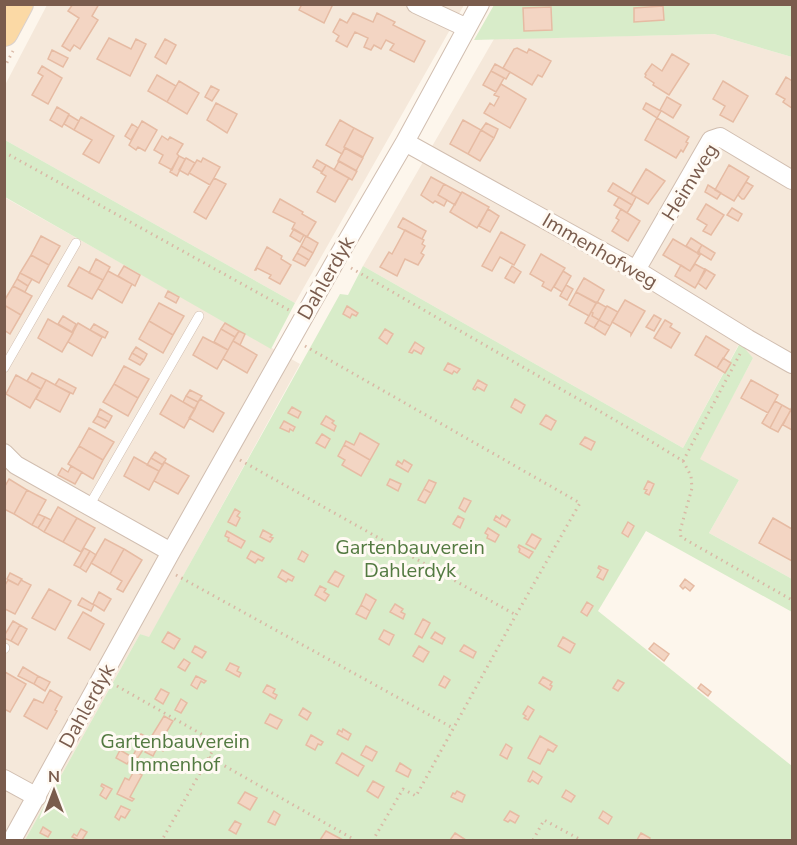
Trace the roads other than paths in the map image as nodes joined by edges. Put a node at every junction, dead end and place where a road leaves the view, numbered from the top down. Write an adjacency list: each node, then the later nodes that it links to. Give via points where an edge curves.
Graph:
1 (19, 4): 5 (main road)
2 (416, 4): 4 (street)
3 (480, 4): 4 (street, Dahlerdyk)
4 (467, 28): 6 (street, Dahlerdyk)
5 (4, 32)
6 (405, 141): 9 (street, Immenhofweg); 15 (street, Dahlerdyk)
7 (792, 180): 9 (street, Heimweg, via 720,137 711,140)
8 (76, 243): 12 (lane)
9 (636, 270): 11 (street, Immenhofweg)
10 (199, 316): 14 (lane)
11 (792, 364)
12 (4, 368)
13 (4, 453): 14 (street, via 16,465)
14 (89, 506): 15 (street)
15 (166, 559): 17 (street, Dahlerdyk)
16 (4, 779): 17 (street)
17 (37, 797): 18 (street, Dahlerdyk)
18 (12, 840)

